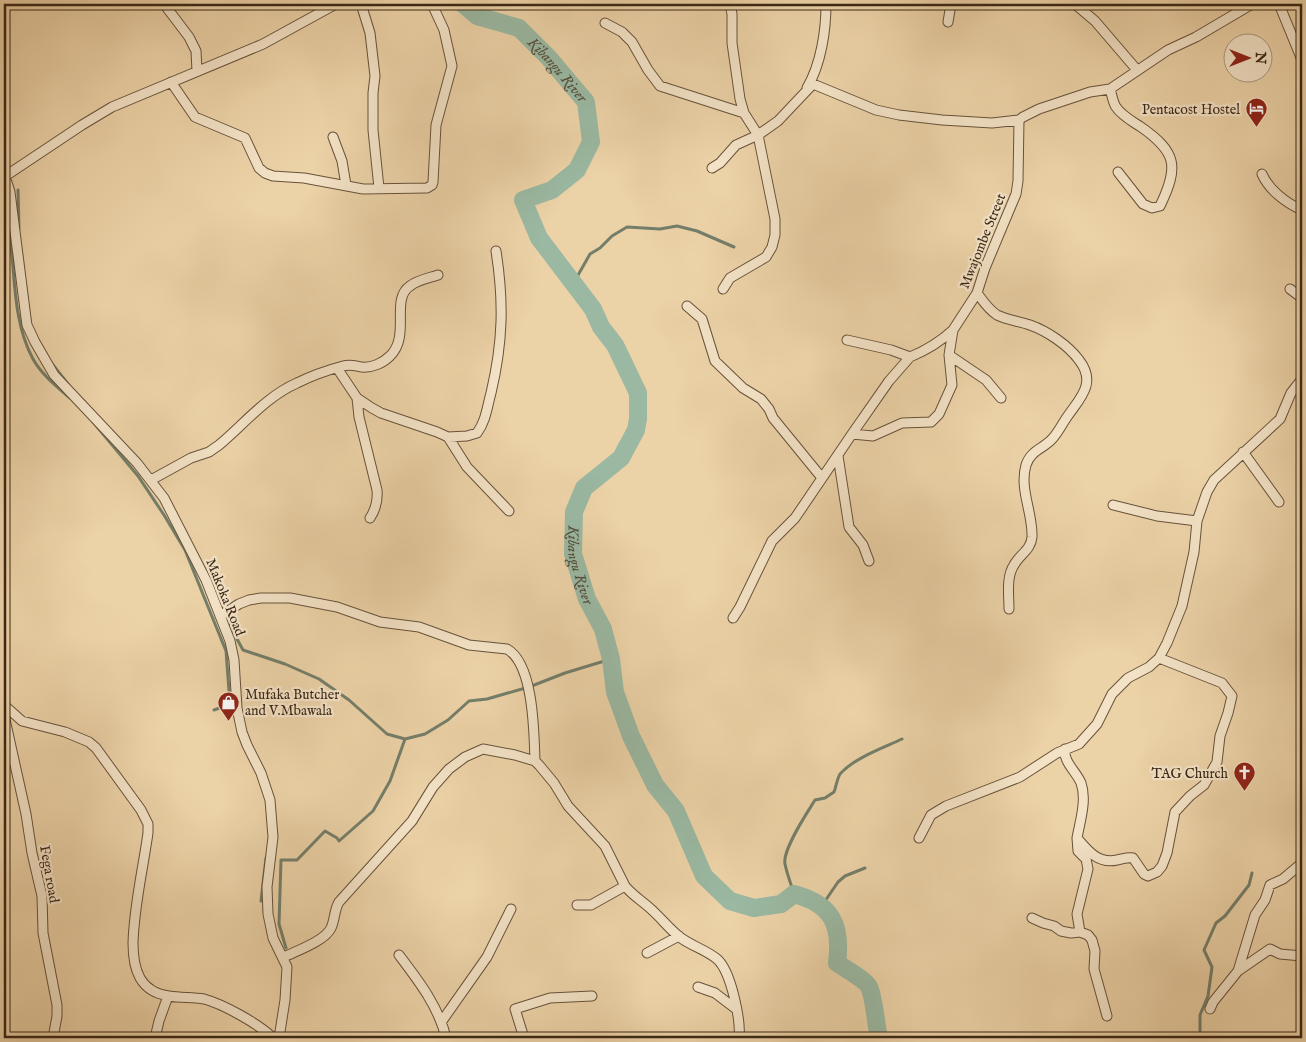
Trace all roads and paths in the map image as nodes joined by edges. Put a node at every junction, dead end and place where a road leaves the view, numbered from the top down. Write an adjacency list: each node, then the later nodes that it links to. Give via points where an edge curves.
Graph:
1 (164, 4): 15 (street, via 196,50)
2 (336, 4): 15 (street, via 263,44)
3 (361, 4): 30 (street, via 370,34 375,76 373,130)
4 (432, 4): 30 (street, via 444,30 452,66 436,125 433,182 427,188)
5 (730, 4): 21 (street, via 732,43)
6 (826, 4): 16 (street, via 824,40)
7 (950, 4): 11 (street)
8 (1075, 4): 14 (street, via 1095,20)
9 (1252, 4): 14 (street)
10 (1279, 4): 13 (street)
11 (948, 22)
12 (605, 23): 21 (street, via 632,42 660,86)
13 (1302, 60)
14 (1137, 70): 19 (street)
15 (198, 71): 17 (street)
16 (813, 77): 18 (street); 20 (street)
17 (171, 82): 27 (street, via 96,116); 29 (street, via 195,117 244,138 265,174)
18 (820, 87): 20 (street, via 812,84); 22 (street, via 876,110 899,115)
19 (1110, 89): 22 (street, via 1090,92 1039,109 1022,116); 26 (street, via 1115,106 1124,117 1161,141 1172,168 1169,188 1160,206 1152,208 1144,204)
20 (806, 90): 23 (street, via 778,121)
21 (744, 113): 23 (street)
22 (1019, 123): 36 (street, Mwajombe Street, via 1016,194)
23 (758, 135): 25 (street, via 736,145); 34 (street, via 775,219 775,235 766,257 730,278)
24 (333, 138): 29 (street, via 342,161)
25 (712, 168)
26 (1118, 172)
27 (4, 174): 52 (street, Makoka Road, via 10,192 27,325 54,375)
28 (1262, 174): 31 (street, via 1282,198)
29 (346, 185): 30 (street)
30 (379, 188)
31 (1302, 210)
32 (496, 251): 48 (street, via 502,300 497,369 477,433)
33 (438, 275): 43 (street, via 404,290 400,304 400,338 389,358 365,367 345,365)
34 (723, 288)
35 (1290, 289): 37 (street)
36 (977, 293): 39 (street, Mwajombe Street); 59 (street, via 996,314 1050,335 1079,360 1086,377 1082,397 1052,439 1033,453 1026,465 1025,491 1032,537 1030,547 1010,573)
37 (1302, 298)
38 (687, 306): 51 (street, via 702,319 715,361 743,388 761,399)
39 (953, 330): 41 (street, Mwajombe Street); 42 (street, via 943,340)
40 (847, 340): 42 (street)
41 (949, 355): 46 (street, via 986,380); 47 (street, Mwajombe Street, via 952,385 935,420 902,423 874,436)
42 (910, 356): 47 (street)
43 (337, 368): 45 (street); 52 (street, via 286,388 219,445)
44 (1302, 379): 49 (street, via 1280,418)
45 (357, 398): 48 (street, via 381,413); 56 (street, via 377,490 376,509)
46 (1001, 398)
47 (852, 434): 50 (street)
48 (448, 437): 55 (street, via 467,467)
49 (1243, 452): 53 (street); 57 (street, via 1214,480)
50 (838, 456): 51 (street); 58 (street, via 849,527 863,545)
51 (822, 478): 61 (street, via 795,518 772,541)
52 (151, 480): 60 (street, Makoka Road, via 195,558)
53 (1279, 502)
54 (1113, 505): 57 (street, via 1157,516)
55 (510, 511)
56 (370, 518)
57 (1197, 521): 62 (street, via 1182,606)
58 (869, 561)
59 (1009, 609)
60 (220, 616): 66 (street, via 249,600 290,598 337,607 380,622 419,627 469,645 507,649 516,658 528,687 533,713); 79 (street, Makoka Road, via 232,651 242,732 270,800 273,837 266,901 270,932)
61 (733, 618)
62 (1159, 658): 65 (street, via 1150,667 1128,678 1112,694 1097,724 1076,746); 68 (street, via 1222,683 1232,696 1220,736 1217,762 1204,785 1176,812 1167,853 1162,866 1153,874 1144,874 1133,858 1108,861 1095,857)
63 (4, 705): 82 (street, via 22,721 89,742 146,817 148,833 134,953 142,983 153,992)
64 (4, 715): 88 (street, Fega road, via 42,896 43,933 57,1016)
65 (1065, 749): 67 (street, via 1020,777 931,815); 68 (street, via 1065,757 1082,787)
66 (535, 761): 70 (street, via 568,806 605,846); 79 (street, via 483,750 449,768 416,816 339,902 328,933)
67 (919, 838)
68 (1077, 838): 74 (street, via 1078,851 1086,859 1088,869 1077,914)
69 (1302, 863): 80 (street, via 1283,879 1270,884 1255,916)
70 (625, 886): 71 (street, via 591,905); 75 (street)
71 (577, 904)
72 (511, 910): 87 (street, via 487,957)
73 (1032, 918): 74 (street, via 1061,931)
74 (1080, 932): 86 (street, via 1092,940 1094,969)
75 (678, 936): 76 (street); 84 (street, via 719,961 728,976)
76 (647, 952)
77 (399, 955): 87 (street)
78 (1302, 956): 80 (street, via 1280,954 1270,949)
79 (284, 957): 91 (street, Makoka Road, via 288,978)
80 (1238, 971): 85 (street)
81 (698, 987): 84 (street, via 715,993)
82 (168, 996): 89 (street); 90 (street, via 215,1003 256,1024)
83 (592, 996): 93 (street, via 550,998 515,1009)
84 (736, 1009): 94 (street)
85 (1210, 1009)
86 (1108, 1016)
87 (442, 1021): 92 (street)
88 (53, 1038)
89 (155, 1038)
90 (273, 1038)
91 (279, 1038)
92 (446, 1038)
93 (524, 1038)
94 (739, 1038)

